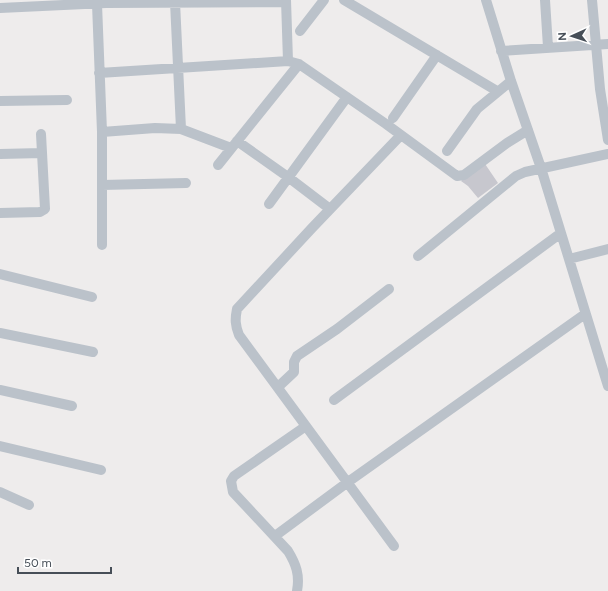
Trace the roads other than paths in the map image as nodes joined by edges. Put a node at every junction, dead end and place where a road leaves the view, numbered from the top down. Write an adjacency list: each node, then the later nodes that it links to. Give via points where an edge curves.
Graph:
1 (324, 0): 11 (street)
2 (344, 0): 16 (street)
3 (486, 0): 15 (street)
4 (545, 0): 14 (street)
5 (592, 0): 13 (street)
6 (286, 1): 8 (street); 17 (street)
7 (103, 2): 8 (street); 9 (street); 19 (street)
8 (175, 2): 18 (street)
9 (14, 4): 10 (street)
10 (0, 8)
11 (300, 31)
12 (608, 44): 13 (street)
13 (595, 45): 14 (street); 31 (street)
14 (548, 47): 15 (street)
15 (501, 51): 20 (street)
16 (437, 55): 21 (street); 25 (street)
17 (294, 62): 18 (street); 22 (street); 32 (street)
18 (177, 67): 19 (street); 26 (street)
19 (99, 73): 28 (street)
20 (511, 80): 21 (street); 27 (street)
21 (497, 92): 33 (street, via 477,109)
22 (347, 97): 30 (street); 39 (street)
23 (66, 100): 24 (street)
24 (0, 101)
25 (393, 118)
26 (181, 129): 28 (street); 32 (street)
27 (528, 130): 30 (street, via 460,176); 38 (street)
28 (102, 132): 41 (street)
29 (41, 134): 34 (street)
30 (401, 136): 43 (street)
31 (608, 140)
32 (234, 145): 37 (street); 39 (street)
33 (447, 151)
34 (42, 153): 35 (street); 44 (street, via 45,209 40,212)
35 (0, 154)
36 (608, 154): 38 (street)
37 (218, 165)
38 (541, 168): 45 (street); 48 (street, via 516,176)
39 (288, 177): 42 (street); 43 (street)
40 (186, 183): 41 (street)
41 (102, 185): 46 (street)
42 (269, 204)
43 (330, 209): 59 (street, via 236,314 239,335)
44 (0, 213)
45 (561, 233): 49 (street); 61 (street)
46 (102, 245)
47 (608, 249): 49 (street)
48 (418, 256)
49 (569, 259): 53 (street)
50 (0, 274): 52 (street)
51 (389, 289): 59 (street, via 297,356 294,372)
52 (92, 297)
53 (586, 314): 56 (street); 66 (street)
54 (0, 332): 55 (street)
55 (93, 352)
56 (597, 352): 57 (street); 58 (street)
57 (608, 352)
58 (608, 386)
59 (278, 387): 63 (street)
60 (0, 390): 62 (street)
61 (334, 400)
62 (72, 406)
63 (306, 426): 66 (street); 69 (street, via 234,476 231,481 233,492)
64 (0, 446): 65 (street)
65 (101, 470)
66 (348, 482): 69 (street); 70 (street)
67 (0, 492): 68 (street)
68 (29, 505)
69 (275, 536): 71 (street, via 295,562 299,580)
70 (394, 546)
71 (297, 591)

